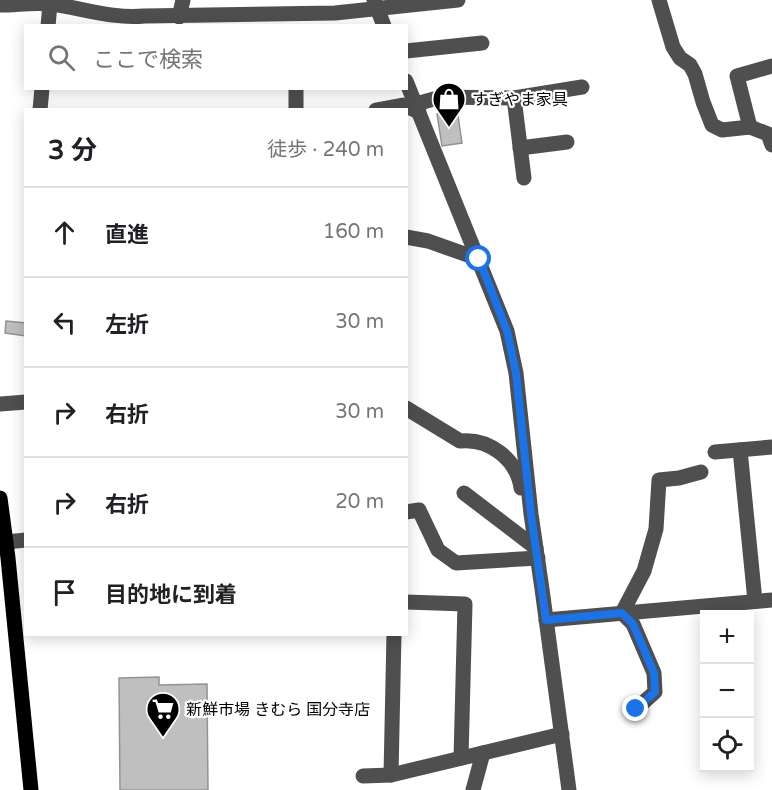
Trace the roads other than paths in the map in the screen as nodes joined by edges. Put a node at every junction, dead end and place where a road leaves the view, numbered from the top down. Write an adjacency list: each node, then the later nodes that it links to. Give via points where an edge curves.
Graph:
1 (183, 0): 7 (street)
2 (458, 0): 6 (street)
3 (659, 0): 23 (street, via 673,47 695,74 712,125 722,130)
4 (3, 3): 5 (street)
5 (50, 4): 7 (street, via 128,18); 9 (street)
6 (375, 4): 8 (street); 10 (street)
7 (179, 17): 8 (street)
8 (295, 20)
9 (48, 24)
10 (383, 24)
11 (482, 43): 12 (street)
12 (408, 51)
13 (772, 66): 23 (street, via 736,76)
14 (408, 86): 22 (street)
15 (582, 87): 18 (street)
16 (42, 90): 19 (street)
17 (296, 90): 20 (street)
18 (514, 98): 22 (street, via 441,97); 26 (street)
19 (40, 108)
20 (296, 108)
21 (387, 108): 22 (street)
22 (418, 108): 29 (street)
23 (750, 127): 25 (street, via 768,134)
24 (567, 142): 26 (street)
25 (772, 145)
26 (520, 148): 27 (street)
27 (524, 178)
28 (408, 237): 29 (street)
29 (479, 259): 40 (street, via 507,331 516,373)
30 (24, 402): 31 (street)
31 (0, 404)
32 (408, 409): 40 (street, via 460,441 484,443 510,461 519,477 523,509)
33 (772, 447): 34 (street)
34 (740, 450): 35 (street); 46 (street)
35 (715, 452)
36 (702, 472): 47 (street, via 659,480 656,529 644,571)
37 (464, 494): 43 (street)
38 (0, 498): 42 (main road)
39 (408, 512): 43 (street, via 419,510 438,550 456,563)
40 (531, 514): 43 (street)
41 (24, 540): 42 (street)
42 (3, 542): 56 (main road)
43 (537, 554): 48 (street)
44 (772, 600): 46 (street)
45 (408, 602): 53 (street, via 465,604)
46 (755, 602): 47 (street)
47 (622, 613): 48 (street); 50 (street, via 633,624 654,673 655,692)
48 (546, 620): 51 (street)
49 (394, 636): 54 (street)
50 (636, 709)
51 (562, 734): 52 (street); 58 (street)
52 (483, 753): 53 (street); 57 (street)
53 (461, 758): 54 (street)
54 (391, 775): 55 (street)
55 (363, 776)
56 (31, 790)
57 (473, 790)
58 (569, 790)

